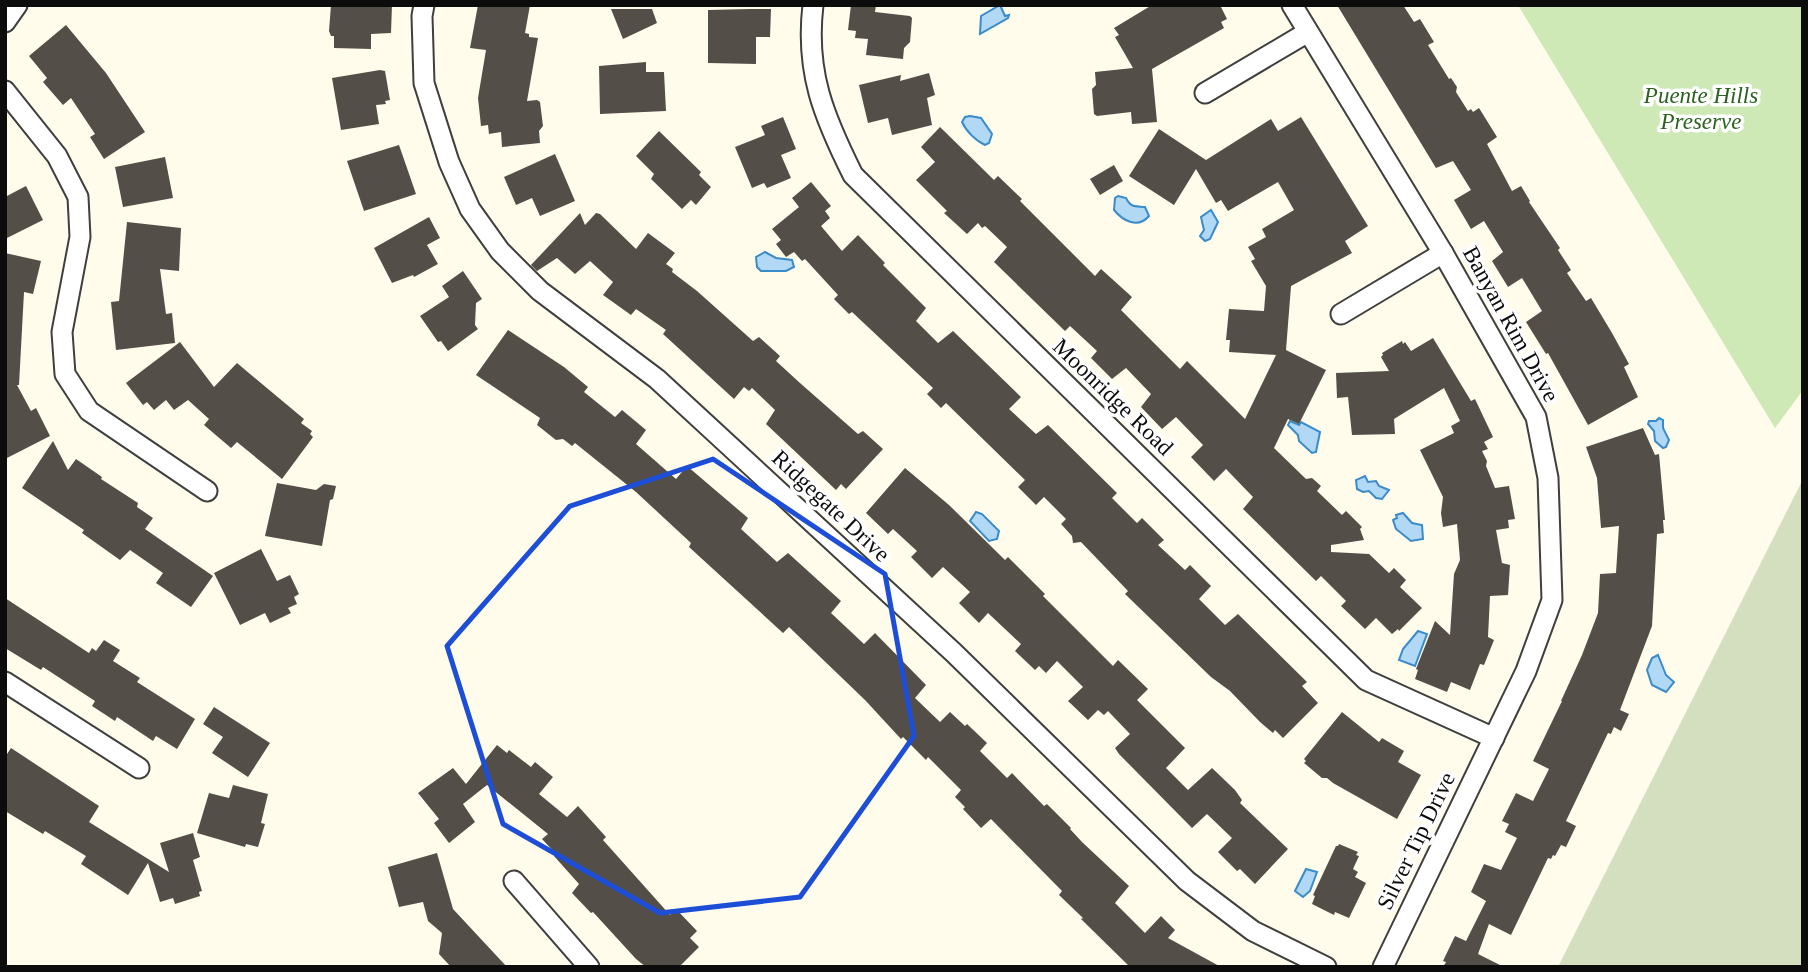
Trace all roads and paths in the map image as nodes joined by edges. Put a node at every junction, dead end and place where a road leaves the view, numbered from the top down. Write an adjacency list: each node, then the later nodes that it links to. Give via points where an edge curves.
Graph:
1 (17, 5): 5 (street)
2 (424, 5): 17 (street, Ridgegate Drive, via 424,83 449,162 470,209 500,251 540,291 667,388 954,653 1187,881 1253,931)
3 (813, 5): 13 (street, Moonridge Road, via 810,30 816,89 853,176 1367,680)
4 (1292, 5): 6 (street, Banyan Rim Drive)
5 (5, 22)
6 (1308, 32): 8 (street); 9 (street, Banyan Rim Drive)
7 (5, 91): 11 (street, via 57,156 78,197 80,236 62,332 65,374 89,411)
8 (1205, 93)
9 (1443, 253): 10 (street); 13 (street, Banyan Rim Drive, via 1536,417 1548,478 1552,600 1526,671)
10 (1341, 314)
11 (207, 492)
12 (5, 682): 14 (street)
13 (1494, 737): 18 (street, Silver Tip Drive)
14 (139, 768)
15 (514, 881): 16 (street)
16 (589, 967)
17 (1326, 967)
18 (1383, 967)

